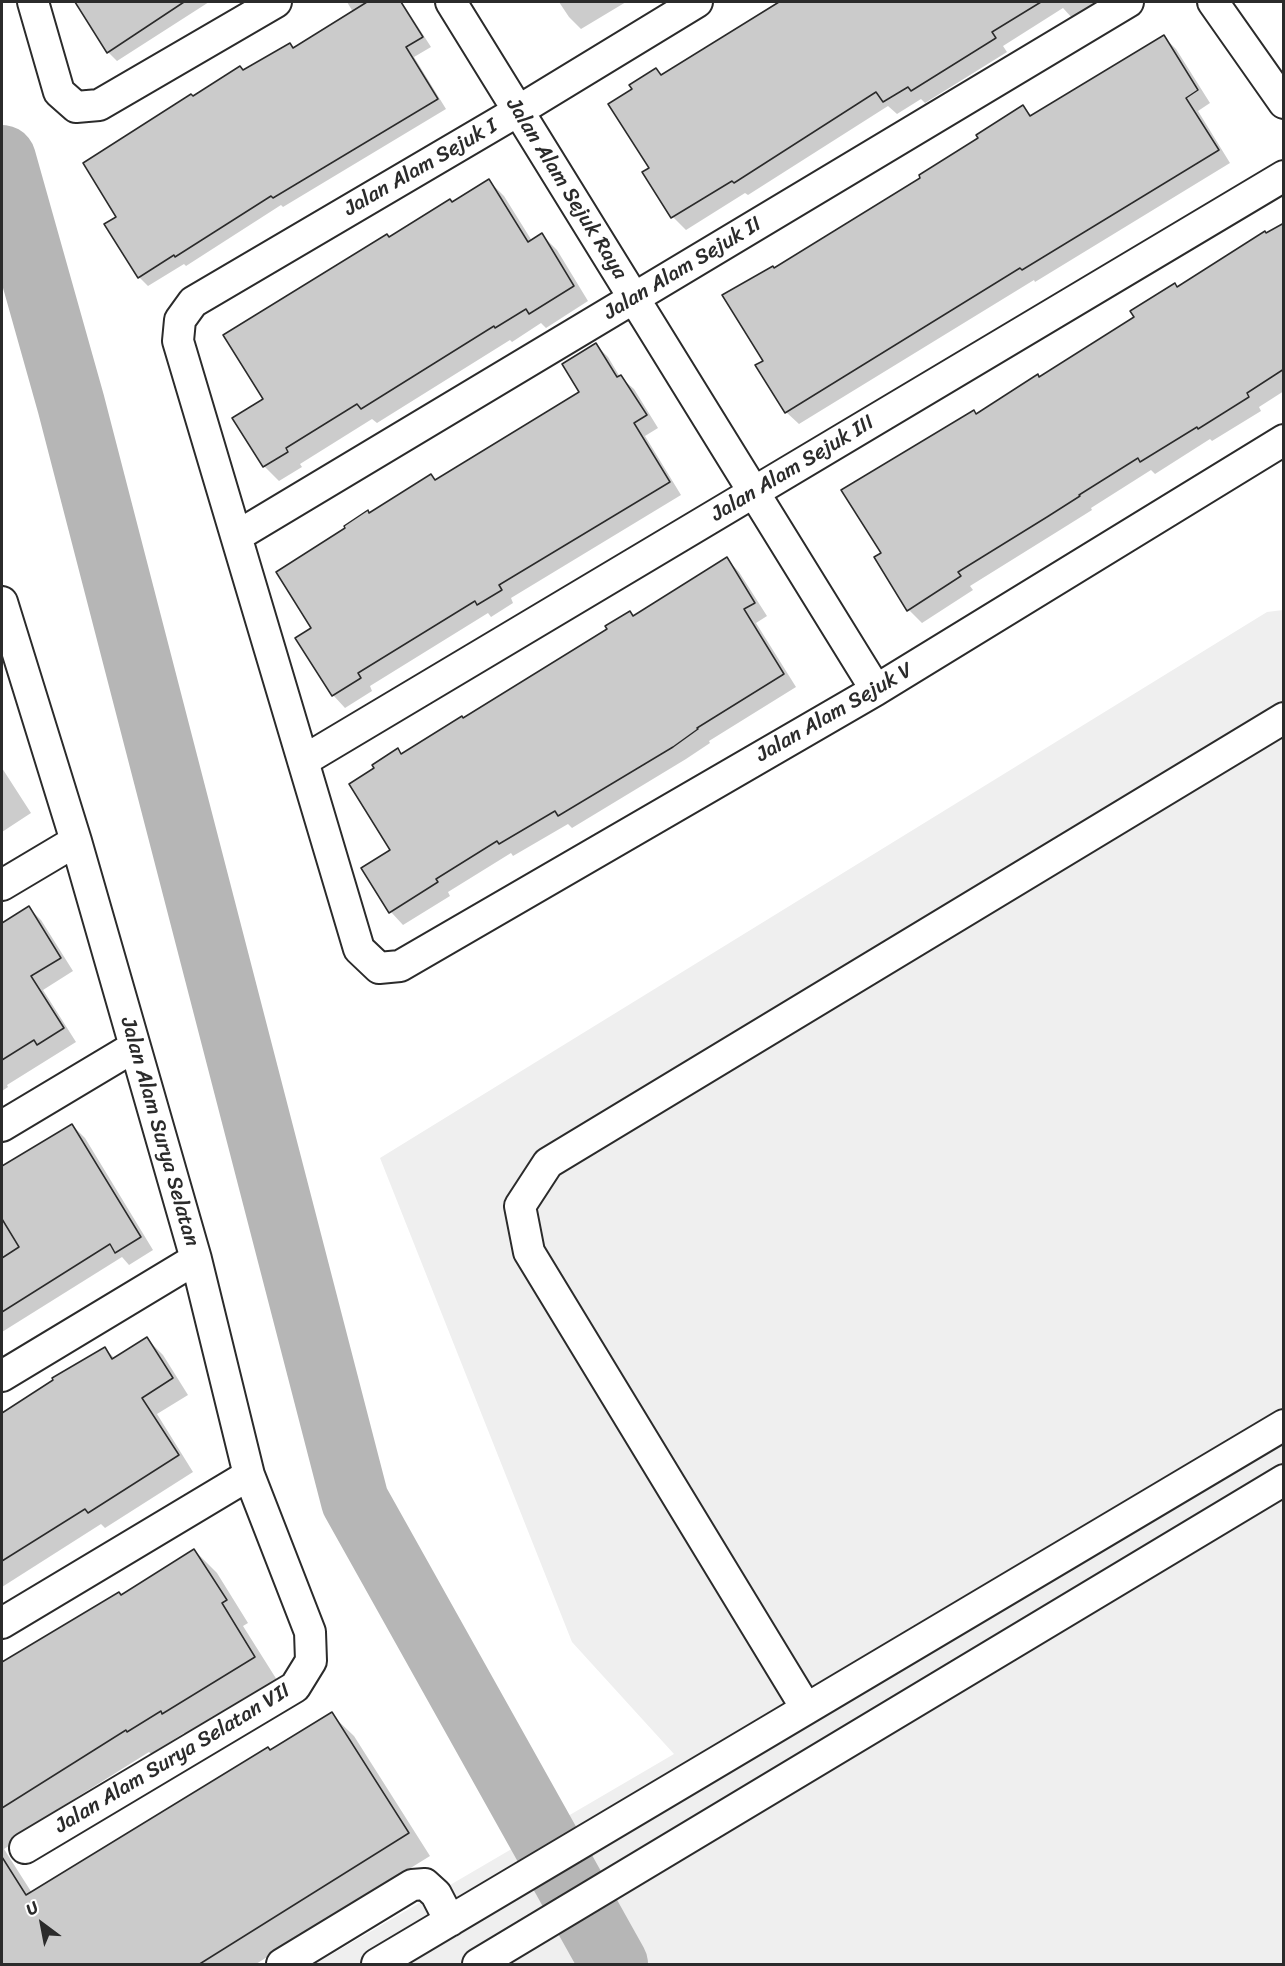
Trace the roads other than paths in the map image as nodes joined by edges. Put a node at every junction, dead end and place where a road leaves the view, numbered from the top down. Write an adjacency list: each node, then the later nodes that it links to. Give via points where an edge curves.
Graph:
1 (33, 2): 2 (street, via 59,92 76,107 99,105)
2 (276, 2)
3 (451, 2): 8 (street, Jalan Alam Sejuk Raya)
4 (697, 2): 8 (street, Jalan Alam Sejuk I)
5 (1128, 2): 10 (street, Jalan Alam Sejuk II)
6 (1213, 2): 7 (street)
7 (1284, 104)
8 (518, 111): 10 (street, Jalan Alam Sejuk Raya); 13 (street, Jalan Alam Sejuk I, via 193,302 180,320 178,341)
9 (1284, 176): 12 (street, Jalan Alam Sejuk III)
10 (634, 298): 12 (street, Jalan Alam Sejuk Raya); 13 (street, Jalan Alam Sejuk II)
11 (1284, 440): 15 (street, Jalan Alam Sejuk V)
12 (754, 492): 15 (street, Jalan Alam Sejuk Raya); 17 (street, Jalan Alam Sejuk III)
13 (237, 536): 17 (street)
14 (4, 622): 18 (street, Jalan Alam Surya Selatan)
15 (876, 690): 17 (street, Jalan Alam Sejuk V, via 400,966 379,968 359,949)
16 (1284, 718): 29 (street, via 548,1162 520,1206 529,1252)
17 (303, 761)
18 (76, 841): 19 (street); 20 (street, Jalan Alam Surya Selatan)
19 (2, 885)
20 (134, 1047): 21 (street); 22 (street, Jalan Alam Surya Selatan)
21 (2, 1126)
22 (196, 1259): 23 (street); 25 (street, Jalan Alam Surya Selatan)
23 (2, 1376)
24 (1284, 1425): 29 (street)
25 (249, 1475): 27 (street); 28 (street, Jalan Alam Surya Selatan, via 310,1632)
26 (1284, 1480): 34 (street)
27 (2, 1623)
28 (312, 1661): 30 (street, Jalan Alam Surya Selatan VII, via 295,1687)
29 (806, 1708): 31 (street)
30 (25, 1848)
31 (450, 1921): 32 (street, via 436,1894 425,1884 412,1884); 33 (street)
32 (282, 1965)
33 (377, 1965)
34 (478, 1965)

